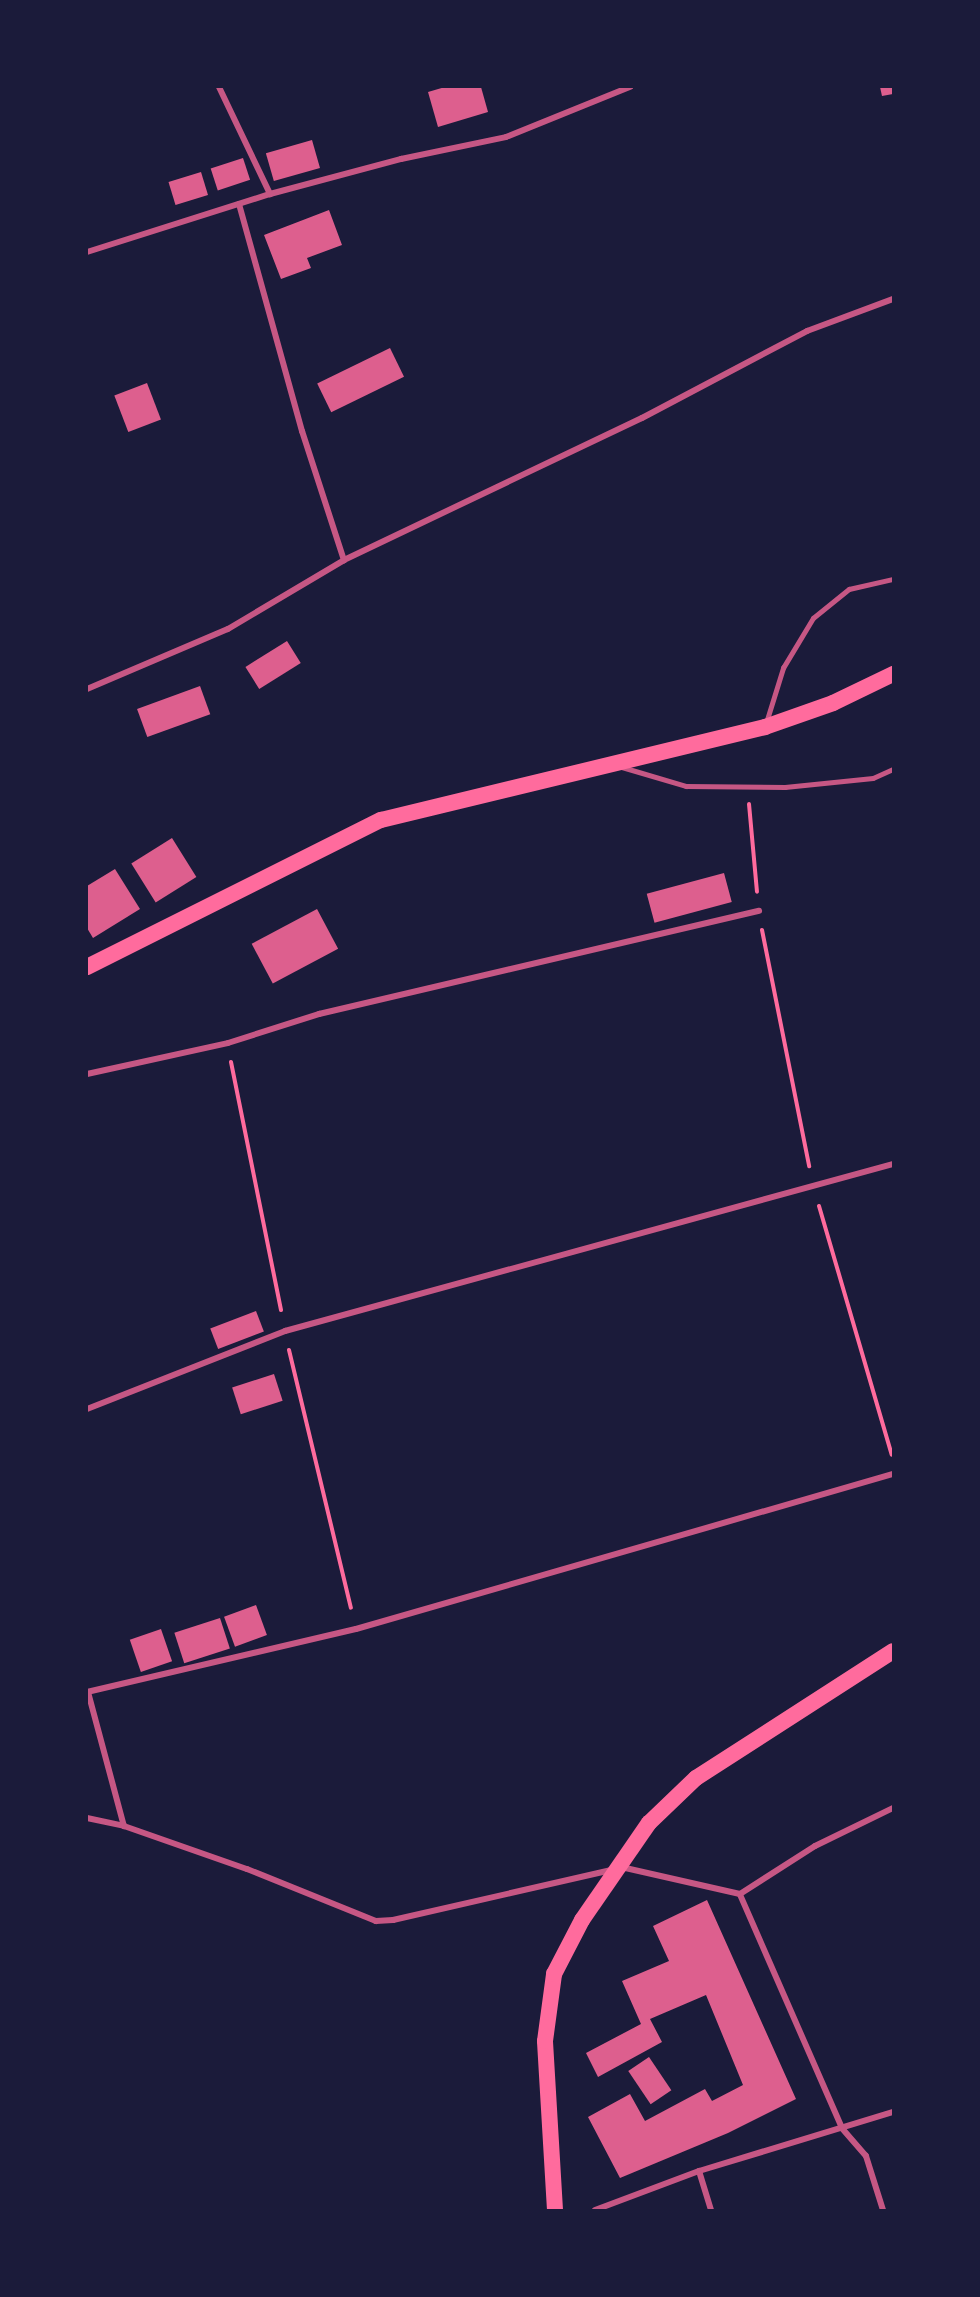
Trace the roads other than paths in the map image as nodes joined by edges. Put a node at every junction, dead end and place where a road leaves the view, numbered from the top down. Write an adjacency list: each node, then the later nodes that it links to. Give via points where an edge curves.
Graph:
1 (219, 87): 3 (street)
2 (630, 87): 3 (street, via 506,137 401,159)
3 (270, 194): 4 (street)
4 (239, 204): 5 (street); 7 (street, via 302,431)
5 (87, 252)
6 (893, 299): 7 (street, via 807,331 642,417)
7 (344, 560): 10 (street, via 228,629)
8 (893, 579): 11 (lane, via 849,589 813,618 783,668)
9 (893, 674): 11 (highway, via 833,703)
10 (87, 689)
11 (765, 727): 12 (highway)
12 (611, 764): 13 (lane, via 686,786 785,787 873,778); 15 (highway, via 381,820)
13 (893, 769)
14 (759, 911): 16 (street, via 319,1014 228,1043)
15 (87, 967)
16 (87, 1074)
17 (893, 1164): 18 (street, via 285,1331)
18 (87, 1408)
19 (893, 1474): 21 (street, via 356,1629)
20 (893, 1652): 25 (highway, via 696,1778 649,1823)
21 (88, 1692): 24 (street)
22 (893, 1808): 26 (street, via 815,1846)
23 (87, 1818): 24 (street)
24 (124, 1826): 25 (street, via 247,1869 376,1921)
25 (622, 1867): 26 (street); 30 (highway, via 582,1920 554,1974 545,2041)
26 (740, 1894): 28 (street)
27 (893, 2112): 28 (street)
28 (842, 2128): 29 (street); 33 (street, via 866,2156)
29 (699, 2171): 31 (street); 32 (street)
30 (555, 2210)
31 (595, 2210)
32 (711, 2210)
33 (883, 2210)

